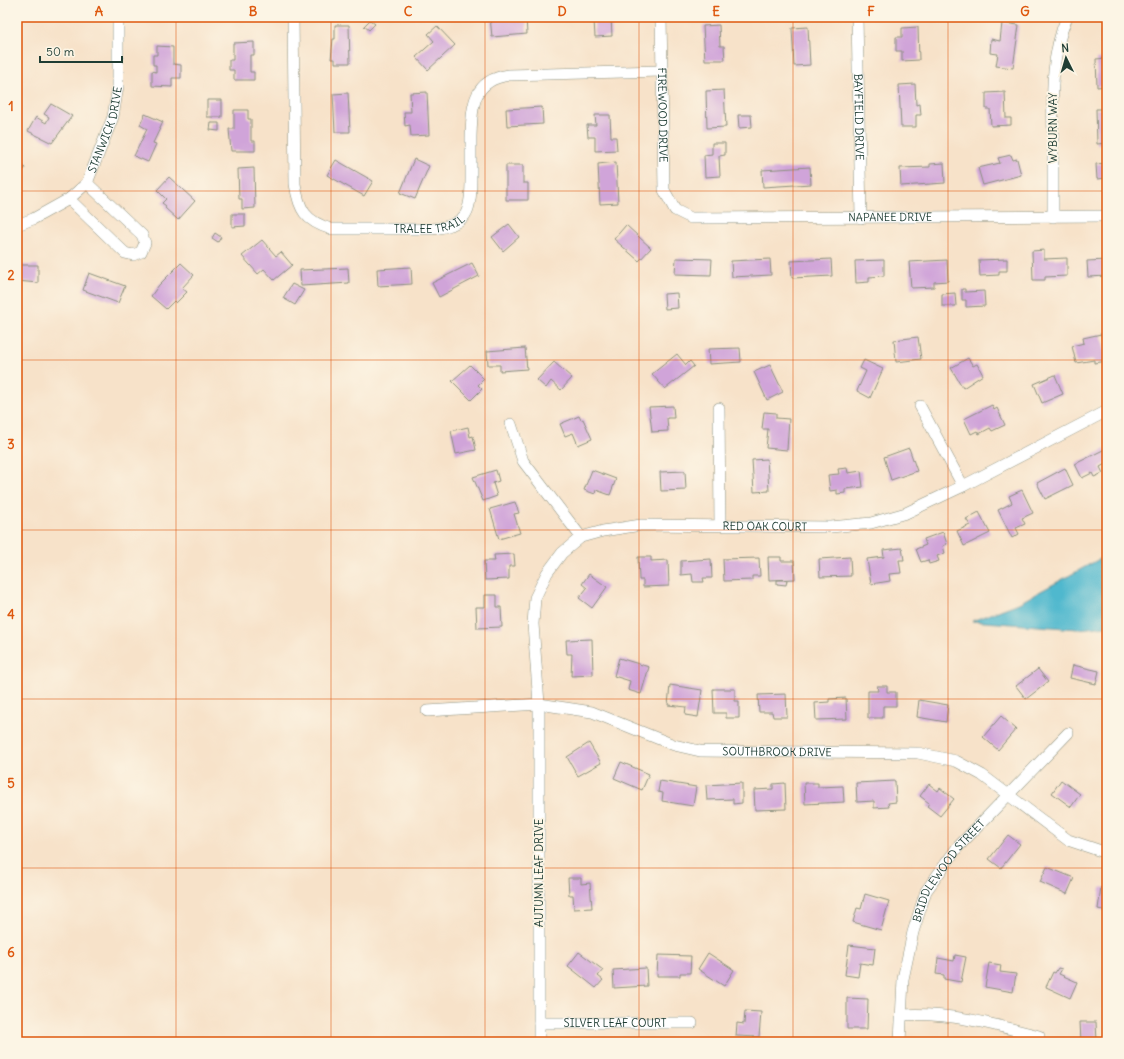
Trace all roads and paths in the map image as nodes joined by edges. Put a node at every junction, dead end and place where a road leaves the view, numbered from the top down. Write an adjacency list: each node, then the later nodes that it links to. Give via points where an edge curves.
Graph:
1 (118, 17): 7 (street, STANWICK DRIVE, via 118,86 113,117)
2 (293, 17): 6 (street, TRALEE TRAIL, via 297,200 305,216 317,225 331,229 432,229 447,227 464,215 471,189 473,103 481,88 494,79 509,75)
3 (661, 17): 6 (street, FIREWOOD DRIVE)
4 (857, 17): 12 (street, BAYFIELD DRIVE)
5 (1068, 17): 11 (street, WYBURN WAY, via 1061,32 1054,68)
6 (661, 71): 9 (street, FIREWOOD DRIVE, via 664,190)
7 (87, 183): 8 (street, STANWICK DRIVE); 8 (street, via 142,235 145,243 141,252 133,255 125,253)
8 (69, 200): 13 (street, STANWICK DRIVE)
9 (675, 210): 12 (street, NAPANEE DRIVE, via 691,218)
10 (1107, 216): 11 (street, NAPANEE DRIVE)
11 (1053, 217): 12 (street, NAPANEE DRIVE)
12 (861, 218)
13 (17, 225)
14 (920, 406): 18 (street)
15 (719, 408): 19 (street)
16 (1107, 411): 18 (street, RED OAK COURT)
17 (511, 424): 20 (street, via 523,461)
18 (963, 486): 19 (street, RED OAK COURT, via 906,514 871,523 831,527)
19 (720, 525): 20 (street, RED OAK COURT, via 641,525)
20 (581, 537): 21 (street, RED OAK COURT, via 562,553 547,573 535,598 533,624)
21 (539, 704): 22 (street, SOUTHBROOK DRIVE); 24 (street, SOUTHBROOK DRIVE, via 592,712 674,746 700,751 918,753 956,760); 27 (street, AUTUMN LEAF DRIVE)
22 (427, 711)
23 (1068, 733): 24 (street, BRIDDLEWOOD STREET)
24 (1008, 794): 25 (street, SOUTHBROOK DRIVE, via 1068,840); 26 (street, BRIDDLEWOOD STREET, via 957,848 926,892 913,932 903,979)
25 (1107, 853)
26 (901, 1015): 29 (street, via 921,1014 972,1019); 31 (street, BRIDDLEWOOD STREET)
27 (539, 1023): 28 (street, SILVER LEAF COURT); 30 (street, AUTUMN LEAF DRIVE)
28 (692, 1023)
29 (1039, 1036)
30 (539, 1042)
31 (900, 1042)

